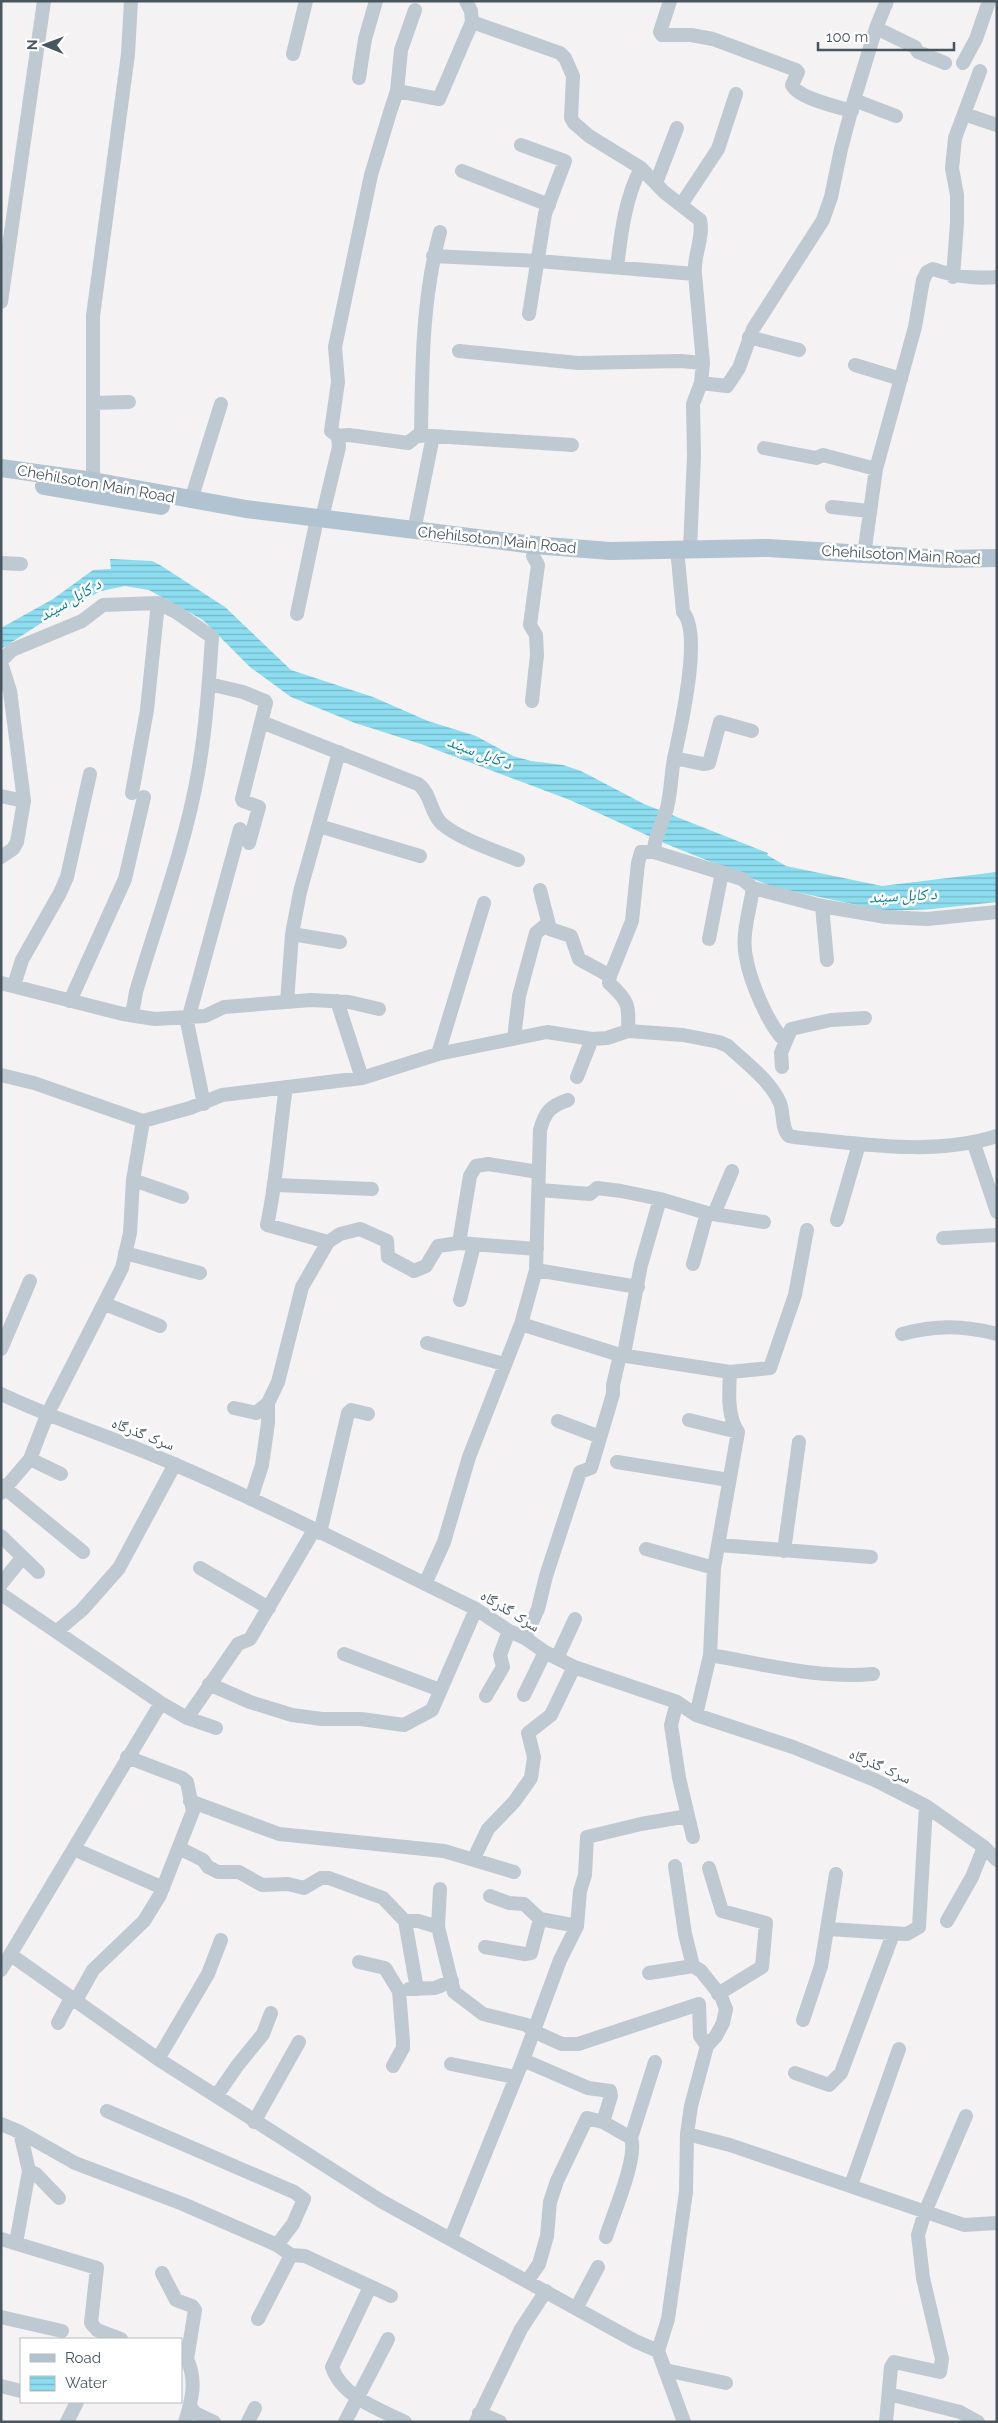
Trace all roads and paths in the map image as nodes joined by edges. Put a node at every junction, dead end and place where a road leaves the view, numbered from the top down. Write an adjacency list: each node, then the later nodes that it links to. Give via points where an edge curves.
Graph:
1 (44, 1): 37 (street)
2 (131, 1): 47 (street, via 128,54 93,316)
3 (306, 1): 12 (street)
4 (376, 1): 16 (street, via 365,39)
5 (466, 1): 10 (street)
6 (670, 1): 19 (street, via 660,32 662,35 713,39 796,70 794,89 816,100)
7 (887, 1): 11 (street)
8 (989, 1): 14 (street, via 976,39)
9 (415, 10): 17 (street, via 402,50)
10 (472, 22): 17 (street, via 439,99); 25 (street, via 560,53 572,76 571,118 574,123)
11 (876, 28): 13 (street); 19 (street)
12 (293, 54)
13 (945, 63)
14 (962, 63)
15 (980, 71): 20 (street)
16 (359, 78)
17 (397, 91): 49 (street, via 371,175 335,347 338,382 331,431)
18 (736, 94): 29 (street, via 718,149)
19 (853, 106): 21 (street); 39 (street, via 823,220)
20 (964, 114): 22 (street); 35 (street, via 955,138 952,168 957,204)
21 (896, 116)
22 (997, 125)
23 (677, 128): 27 (street)
24 (521, 145): 28 (street, via 565,161)
25 (640, 168): 27 (street); 33 (street, via 633,182)
26 (462, 171): 28 (street)
27 (656, 183): 29 (street)
28 (549, 205): 32 (street)
29 (682, 205): 34 (street, via 698,217 701,224)
30 (440, 232): 31 (street)
31 (434, 256): 32 (street); 50 (street, via 427,291 422,359)
32 (538, 261): 33 (street); 38 (street)
33 (617, 267): 34 (street)
34 (695, 274): 42 (street)
35 (953, 277): 36 (street); 44 (street, via 933,269 927,272)
36 (997, 277)
37 (1, 302)
38 (529, 314)
39 (749, 337): 40 (street); 45 (street, via 739,368 727,386)
40 (799, 350)
41 (460, 351): 42 (street, via 578,363 680,361)
42 (703, 364): 45 (street)
43 (855, 365): 44 (street)
44 (901, 379): 54 (street)
45 (701, 383): 62 (street, via 693,404 694,456)
46 (128, 402): 47 (street)
47 (93, 403): 56 (street)
48 (221, 404): 57 (street)
49 (338, 436): 50 (street, via 408,444 418,436); 60 (street, via 339,447)
50 (427, 436): 51 (street); 61 (street)
51 (572, 445)
52 (764, 448): 54 (street, via 816,458 823,455)
53 (1, 468): 56 (main road, Chehilsoton Main Road)
54 (876, 470): 59 (street)
55 (1, 479): 60 (main road, Chehilsoton Main Road, via 245,520)
56 (93, 481): 57 (main road, Chehilsoton Main Road)
57 (191, 500): 60 (main road, Chehilsoton Main Road)
58 (832, 507): 59 (street)
59 (869, 511): 63 (street)
60 (319, 523): 61 (main road, Chehilsoton Main Road); 64 (main road, Chehilsoton Main Road); 70 (street)
61 (414, 532): 62 (main road, Chehilsoton Main Road, via 534,545)
62 (684, 554): 63 (main road, Chehilsoton Main Road, via 768,548); 64 (main road, Chehilsoton Main Road, via 610,562); 68 (main road, Chehilsoton Main Road, via 945,570); 77 (street, via 683,612 690,635 688,689)
63 (864, 555): 65 (main road, Chehilsoton Main Road, via 945,560)
64 (533, 556): 73 (street, via 538,565 530,625 536,635 537,654)
65 (997, 558)
66 (1, 563): 67 (street)
67 (21, 564)
68 (997, 570)
69 (158, 603): 71 (street, via 104,604 82,621 12,650); 72 (street, via 212,637); 102 (street, via 138,795 125,879)
70 (297, 614)
71 (1, 662): 80 (street, via 10,691)
72 (209, 684): 83 (street, via 243,692 266,703 242,799 260,807); 106 (street, via 204,734 190,809)
73 (532, 701)
74 (264, 723): 76 (street)
75 (752, 731): 77 (street, via 720,722 709,763)
76 (339, 752): 81 (street); 87 (street, via 418,784 425,789 441,822)
77 (674, 758): 84 (street, via 666,809)
78 (90, 774): 101 (street, via 60,893)
79 (1, 796): 80 (street)
80 (24, 801): 86 (street, via 17,842)
81 (319, 826): 85 (street); 96 (street)
82 (240, 829): 107 (street)
83 (249, 843)
84 (654, 847): 88 (street); 100 (street, via 641,852 632,921)
85 (420, 856)
86 (1, 857)
87 (518, 860)
88 (722, 872): 89 (street, via 742,879); 97 (street)
89 (753, 888): 92 (street); 112 (street, via 745,956 776,1033)
90 (540, 890): 95 (street)
91 (484, 903): 113 (street)
92 (822, 906): 93 (street, via 886,917 927,919); 99 (street)
93 (996, 912): 94 (street)
94 (997, 921)
95 (548, 923): 100 (street, via 550,929 571,936 579,959); 110 (street, via 536,933 519,996)
96 (292, 934): 98 (street); 104 (street)
97 (709, 939)
98 (340, 942)
99 (827, 960)
100 (610, 976): 109 (street, via 610,983 624,997 629,1008)
101 (8, 984): 102 (street)
102 (70, 1001): 106 (street)
103 (337, 1001): 104 (street); 105 (street); 117 (street)
104 (286, 1002): 107 (street, via 224,1006 205,1016)
105 (379, 1009)
106 (132, 1015): 107 (street, via 155,1019)
107 (187, 1017): 120 (street)
108 (865, 1018): 112 (street, via 799,1026 791,1029)
109 (628, 1031): 111 (street); 123 (street, via 683,1036 728,1046 774,1090 781,1105 786,1134)
110 (514, 1038): 111 (street, via 547,1032); 113 (street)
111 (592, 1039): 116 (street)
112 (785, 1041): 114 (street, via 781,1053)
113 (438, 1054): 117 (street)
114 (782, 1067)
115 (1, 1075): 121 (street, via 34,1083)
116 (577, 1077)
117 (362, 1078): 118 (street)
118 (286, 1088): 120 (street, via 222,1095); 128 (street, via 278,1141)
119 (568, 1100): 126 (street, via 546,1111 540,1130)
120 (204, 1104): 121 (street)
121 (142, 1121): 127 (street)
122 (997, 1136): 124 (street)
123 (859, 1144): 124 (street, via 950,1147); 135 (street)
124 (974, 1144): 133 (street)
125 (732, 1171): 134 (street)
126 (538, 1172): 130 (street); 141 (street, via 488,1164 476,1166 470,1176)
127 (133, 1180): 131 (street); 144 (street, via 130,1233)
128 (276, 1185): 129 (street); 140 (street, via 267,1225)
129 (372, 1189)
130 (539, 1190): 132 (street, via 590,1194 597,1188); 143 (street)
131 (182, 1197)
132 (660, 1199): 134 (street); 149 (street)
133 (997, 1212)
134 (711, 1213): 136 (street); 145 (street)
135 (837, 1220)
136 (764, 1222)
137 (807, 1230): 160 (street, via 795,1295 770,1368)
138 (997, 1235): 139 (street)
139 (943, 1238)
140 (328, 1242): 141 (street, via 340,1234 360,1228 387,1241 388,1257 414,1271 426,1266 438,1246); 162 (street, via 302,1287 278,1382)
141 (459, 1243): 142 (street)
142 (474, 1245): 143 (street); 150 (street)
143 (537, 1249): 146 (street)
144 (125, 1253): 147 (street); 151 (street, via 122,1268)
145 (693, 1264)
146 (536, 1270): 149 (street); 152 (street)
147 (200, 1273)
148 (30, 1281): 157 (street)
149 (638, 1287): 158 (street)
150 (460, 1300)
151 (105, 1304): 153 (street); 165 (street)
152 (521, 1324): 158 (street); 159 (street)
153 (160, 1326)
154 (902, 1334): 155 (street, via 945,1326 968,1327)
155 (997, 1334)
156 (427, 1343): 159 (street)
157 (1, 1349)
158 (622, 1354): 160 (street); 169 (street)
159 (504, 1364): 190 (street, via 469,1457 444,1542)
160 (730, 1372): 168 (street, via 729,1398)
161 (1, 1394): 165 (street, سرک گذرگاه)
162 (268, 1404): 163 (street, via 256,1413); 177 (street, via 262,1465)
163 (234, 1408)
164 (368, 1414): 178 (street, via 352,1410 348,1413)
165 (47, 1415): 171 (street); 173 (street, سرک گذرگاه)
166 (689, 1420): 168 (street)
167 (558, 1421): 169 (street)
168 (738, 1432): 175 (street)
169 (600, 1437): 197 (street, via 591,1468 580,1472 538,1609)
170 (799, 1442): 182 (street)
171 (30, 1459): 174 (street); 176 (street)
172 (617, 1462): 175 (street)
173 (175, 1464): 177 (street, سرک گذرگاه); 195 (street, via 119,1568 82,1610)
174 (60, 1474)
175 (729, 1480): 180 (street)
176 (3, 1489): 183 (street)
177 (251, 1499): 178 (street, سرک گذرگاه)
178 (317, 1531): 190 (street, سرک گذرگاه); 192 (street)
179 (1, 1536): 185 (street)
180 (719, 1545): 182 (street); 187 (street)
181 (646, 1549): 187 (street)
182 (784, 1551): 184 (street)
183 (83, 1552)
184 (871, 1557)
185 (22, 1558): 188 (street); 189 (street)
186 (200, 1568): 192 (street)
187 (714, 1568): 200 (street)
188 (38, 1572)
189 (1, 1584)
190 (425, 1584): 193 (street, سرک گذرگاه)
191 (1, 1594): 195 (street)
192 (268, 1608): 203 (street, via 250,1639 238,1644)
193 (476, 1609): 196 (street, سرک گذرگاه); 204 (street)
194 (575, 1619): 199 (street)
195 (57, 1631): 208 (street)
196 (510, 1631): 197 (street, سرک گذرگاه); 206 (street, via 500,1655 503,1667)
197 (525, 1638): 199 (street, سرک گذرگاه)
198 (344, 1654): 204 (street)
199 (551, 1655): 201 (street, سرک گذرگاه); 205 (street)
200 (710, 1655): 202 (street, via 819,1673); 209 (street)
201 (574, 1667): 207 (street, سرک گذرگاه); 220 (street, via 551,1715 528,1733 534,1757 531,1778 488,1829)
202 (874, 1674)
203 (209, 1684): 204 (street, via 250,1702 292,1715 404,1725 432,1710); 210 (street)
204 (440, 1690)
205 (524, 1695)
206 (486, 1696)
207 (677, 1702): 209 (street, سرک گذرگاه); 215 (street, via 671,1725)
208 (161, 1703): 210 (street); 212 (street)
209 (696, 1715): 214 (street, سرک گذرگاه, via 793,1747 875,1780)
210 (187, 1718): 211 (street)
211 (216, 1728)
212 (127, 1757): 213 (street, via 182,1778 187,1782); 219 (street)
213 (190, 1801): 218 (street, via 193,1811); 220 (street, via 278,1834 444,1851)
214 (926, 1806): 217 (street, سرک گذرگاه); 235 (street, via 919,1927 907,1934)
215 (688, 1816): 216 (street); 232 (street, via 587,1837)
216 (693, 1837)
217 (984, 1847): 221 (street, سرک گذرگاه); 231 (street, via 972,1877)
218 (179, 1848): 226 (street); 230 (street, via 203,1860 213,1870 239,1872 260,1885 288,1884 304,1888 322,1878 329,1878 383,1898)
219 (74, 1849): 226 (street); 238 (street)
220 (474, 1858): 224 (street)
221 (997, 1860)
222 (675, 1866): 240 (street)
223 (710, 1868): 246 (street, via 722,1911 766,1923 762,1967)
224 (514, 1872)
225 (836, 1874): 234 (street)
226 (163, 1888): 247 (street, via 144,1921 93,1970)
227 (440, 1889): 233 (street)
228 (490, 1896): 229 (street, via 524,1904)
229 (540, 1919): 232 (street); 237 (street, via 531,1953)
230 (405, 1921): 233 (street); 244 (street)
231 (947, 1921)
232 (577, 1926): 251 (street, via 560,1960)
233 (438, 1927): 243 (street)
234 (828, 1929): 235 (street); 249 (street, via 821,1966)
235 (893, 1934): 260 (street, via 841,2073 829,2085)
236 (221, 1940): 255 (street, via 208,1974)
237 (484, 1947)
238 (11, 1955): 241 (street); 247 (street)
239 (358, 1962): 245 (street, via 385,1968)
240 (693, 1966): 242 (street); 246 (street, via 701,1971)
241 (1, 1970)
242 (649, 1973)
243 (452, 1981): 244 (street, via 434,1988); 251 (street, via 454,1992 483,2014 527,2025)
244 (417, 1988): 245 (street)
245 (398, 1991): 259 (street, via 403,2048)
246 (718, 1994): 253 (street, via 722,1996 726,2009 723,2023)
247 (73, 2000): 250 (street); 255 (street)
248 (271, 2013): 262 (street, via 263,2034)
249 (803, 2020)
250 (58, 2023)
251 (533, 2031): 253 (street, via 562,2044 578,2044 699,2004 700,2036); 256 (street)
252 (299, 2042): 265 (street)
253 (707, 2046): 269 (street)
254 (899, 2049): 272 (street)
255 (158, 2059): 262 (street)
256 (523, 2060): 261 (street); 266 (street, via 588,2088 610,2091)
257 (655, 2062): 270 (street)
258 (451, 2064): 261 (street)
259 (393, 2066)
260 (795, 2073)
261 (515, 2077): 278 (street)
262 (217, 2095): 265 (street)
263 (107, 2111): 280 (street, via 304,2199 294,2224)
264 (966, 2116): 274 (street)
265 (254, 2122): 278 (street, via 381,2201)
266 (603, 2122): 270 (street); 284 (street, via 587,2118 584,2121 557,2180 539,2264)
267 (1, 2124): 268 (street)
268 (20, 2132): 271 (street); 280 (street, via 75,2163 183,2204)
269 (687, 2134): 272 (street); 295 (street, via 686,2192 668,2319)
270 (631, 2138): 276 (street, via 634,2151)
271 (29, 2171): 273 (street); 279 (street)
272 (851, 2185): 274 (street)
273 (59, 2198)
274 (925, 2212): 275 (street, via 964,2225); 301 (street, via 918,2235 923,2278 942,2368 940,2372 894,2362)
275 (997, 2223)
276 (606, 2237)
277 (1, 2238): 279 (street)
278 (451, 2238): 284 (street)
279 (16, 2243): 292 (street, via 97,2268 91,2316)
280 (277, 2245): 281 (street)
281 (291, 2255): 285 (street, via 304,2256); 290 (street)
282 (598, 2267): 288 (street)
283 (162, 2273): 296 (street, via 176,2300 195,2310)
284 (528, 2280): 286 (street)
285 (370, 2286): 287 (street); 302 (street, via 332,2367 335,2377)
286 (546, 2291): 288 (street); 306 (street, via 521,2330)
287 (391, 2296)
288 (577, 2307): 295 (street)
289 (1, 2317): 291 (street)
290 (258, 2319)
291 (62, 2331)
292 (96, 2335): 293 (street)
293 (114, 2338)
294 (388, 2339): 302 (street)
295 (658, 2351): 297 (street)
296 (184, 2359): 304 (street, via 193,2380)
297 (665, 2370): 298 (street); 314 (street)
298 (726, 2383)
299 (1, 2386): 300 (street)
300 (20, 2391)
301 (889, 2394): 315 (street); 316 (street, via 960,2412)
302 (357, 2398): 311 (street); 312 (street)
303 (74, 2403): 307 (street)
304 (190, 2406): 308 (street); 309 (street, via 195,2413)
305 (255, 2408): 310 (street)
306 (478, 2418): 313 (street)
307 (67, 2422)
308 (185, 2422)
309 (214, 2422)
310 (248, 2422)
311 (345, 2422)
312 (405, 2422)
313 (500, 2422)
314 (684, 2422)
315 (886, 2422)
316 (978, 2422)

